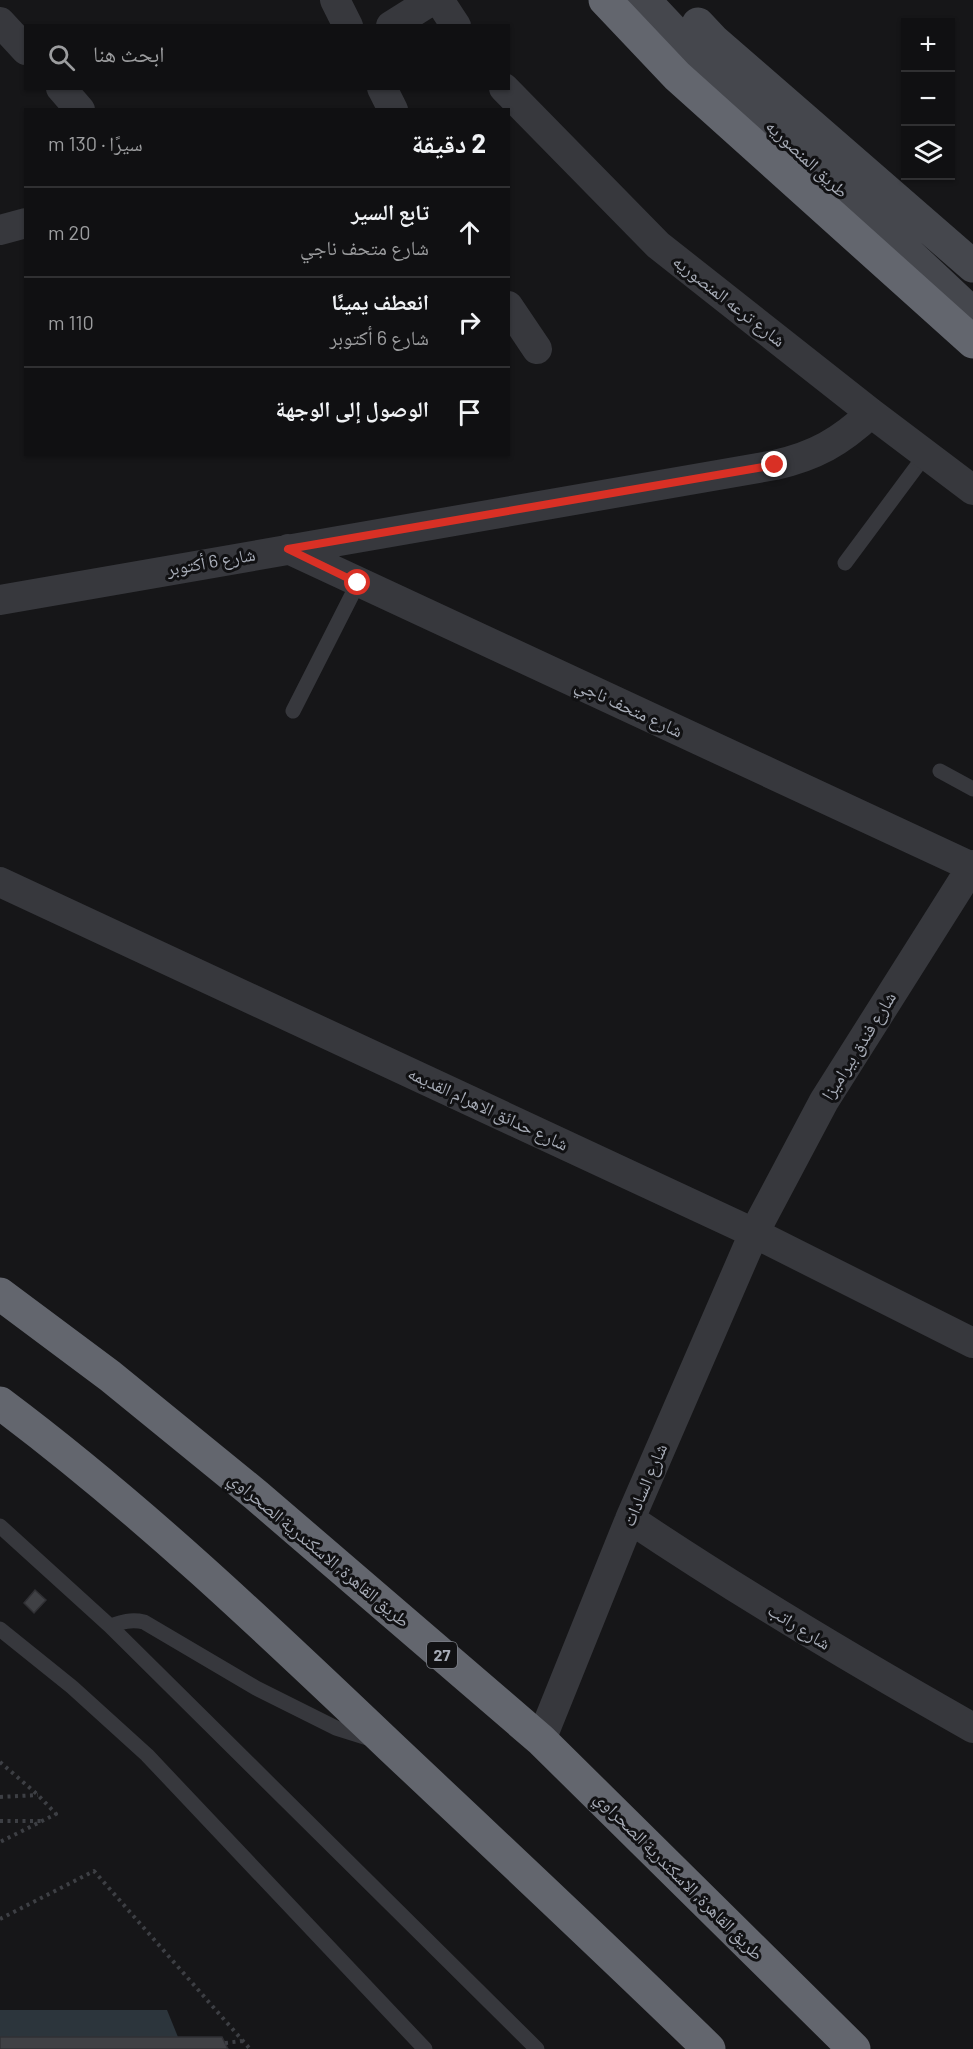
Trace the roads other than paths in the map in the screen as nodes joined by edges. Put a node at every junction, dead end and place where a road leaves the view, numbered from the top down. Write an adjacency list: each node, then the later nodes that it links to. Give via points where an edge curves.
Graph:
1 (335, 0): 8 (street)
2 (432, 0): 9 (street)
3 (439, 0): 10 (street)
4 (605, 0): 22 (highway, via 677,76)
5 (644, 0): 21 (main road, طريق المنصوريه, via 692,51)
6 (675, 0): 19 (main road, طريق المنصوريه, via 714,41)
7 (0, 22): 11 (street)
8 (347, 24)
9 (394, 24)
10 (455, 24)
11 (24, 48)
12 (63, 90): 15 (street)
13 (382, 90): 16 (street)
14 (506, 90): 24 (street, شارع ترعه المنصوريه, via 658,245)
15 (78, 108)
16 (392, 108)
17 (24, 224): 18 (street)
18 (0, 230)
19 (973, 266)
20 (510, 309): 23 (street)
21 (973, 314)
22 (973, 342)
23 (537, 349)
24 (871, 413): 25 (street, شارع ترعه المنصوريه); 27 (street, شارع 6 أكتوبر, via 834,444 795,460)
25 (926, 454): 26 (street, شارع ترعه المنصوريه); 28 (lane)
26 (973, 490)
27 (288, 549): 29 (street, شارع متحف ناجي); 30 (street, شارع 6 أكتوبر)
28 (845, 563)
29 (358, 583): 31 (lane); 34 (street, شارع متحف ناجي)
30 (0, 600)
31 (293, 711)
32 (940, 771): 33 (lane)
33 (973, 789)
34 (972, 866): 36 (street, شارع فندق بيراميزا, via 824,1101)
35 (0, 882): 36 (street, شارع حدائق الاهرام القديمه)
36 (754, 1233): 38 (street, شارع حدائق الاهرام القديمه); 40 (street, شارع السادات)
37 (0, 1294): 45 (highway, طريق القاهرة, الاسكندرية الصحراوي / 27, via 256,1495)
38 (973, 1342)
39 (0, 1403): 46 (highway, via 201,1569)
40 (630, 1519): 44 (street, شارع راتب, via 849,1658); 45 (street, شارع السادات)
41 (0, 1526): 42 (lane)
42 (110, 1626): 46 (lane, via 126,1621 144,1622 256,1688 336,1728); 49 (lane)
43 (0, 1629): 48 (lane, via 147,1755)
44 (973, 1728)
45 (541, 1740): 50 (highway, طريق القاهرة, الاسكندرية الصحراوي / 27)
46 (386, 1742): 47 (highway)
47 (700, 2043)
48 (425, 2049)
49 (537, 2049)
50 (854, 2049)

